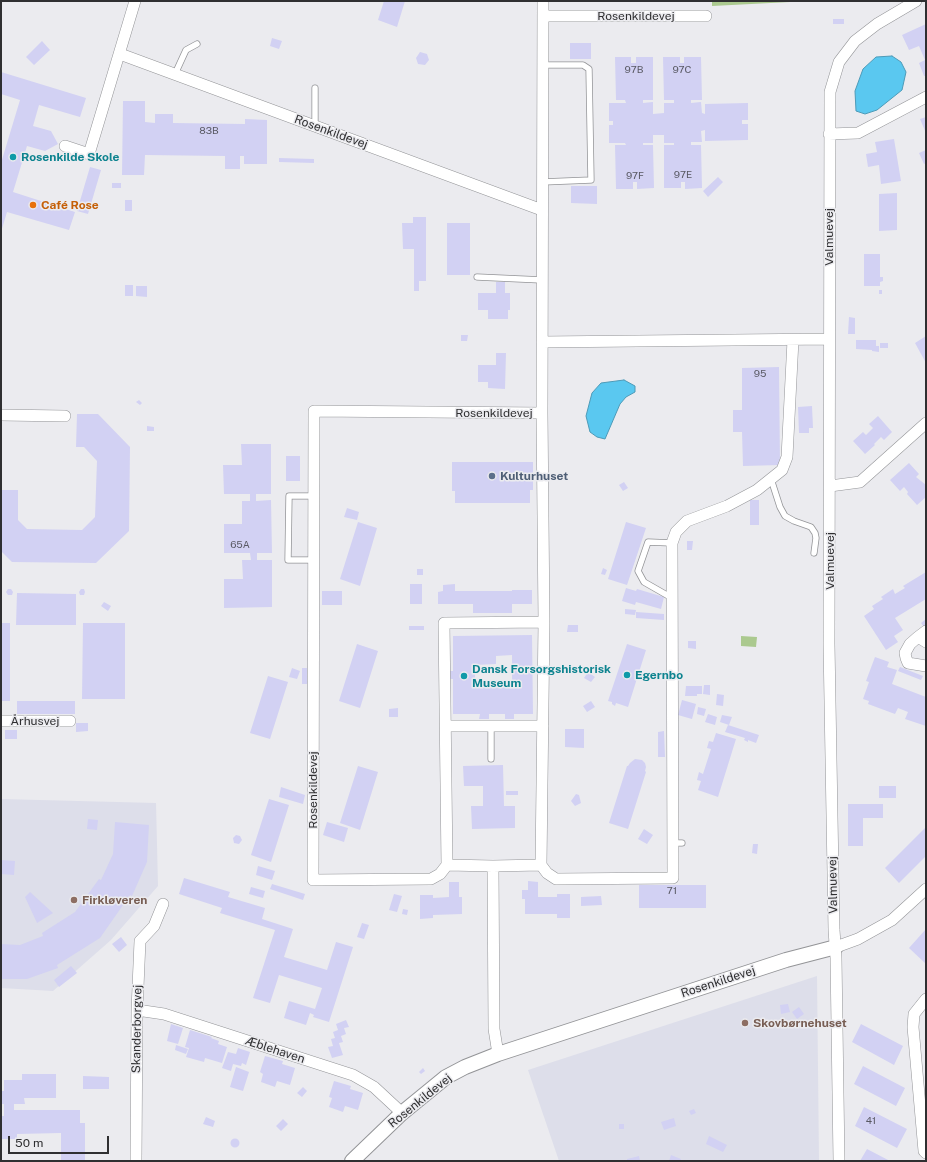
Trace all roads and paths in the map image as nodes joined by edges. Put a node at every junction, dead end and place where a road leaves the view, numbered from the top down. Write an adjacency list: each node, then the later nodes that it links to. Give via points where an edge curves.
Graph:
1 (135, 1): 7 (street)
2 (543, 1): 4 (street, Rosenkildevej)
3 (916, 1): 13 (street, Valmuevej, via 854,41 839,62 830,92)
4 (542, 16): 5 (street, Rosenkildevej); 8 (street, Rosenkildevej)
5 (706, 16)
6 (197, 44): 9 (lane, via 186,50)
7 (120, 54): 9 (street, Rosenkildevej); 14 (street, via 90,154)
8 (542, 66): 15 (street, Rosenkildevej); 15 (lane, via 583,66 589,69 591,180)
9 (175, 74): 12 (street, Rosenkildevej)
10 (316, 88): 12 (lane)
11 (926, 97): 13 (street, via 858,133)
12 (315, 126): 16 (street, Rosenkildevej)
13 (829, 134): 20 (street, Valmuevej)
14 (65, 146)
15 (542, 182): 16 (street, Rosenkildevej)
16 (542, 210): 18 (street, Rosenkildevej)
17 (477, 276): 18 (lane)
18 (542, 280): 21 (street, Rosenkildevej)
19 (794, 340): 20 (street); 21 (street); 26 (street, via 787,457 782,470)
20 (829, 340): 27 (street, Valmuevej)
21 (542, 342): 22 (street, Rosenkildevej)
22 (542, 413): 28 (street, Rosenkildevej, via 314,412); 33 (street, Rosenkildevej)
23 (1, 415): 24 (street)
24 (65, 416)
25 (926, 423): 27 (street, via 860,482)
26 (771, 479): 29 (street, via 758,490 727,506 687,521 676,532); 30 (lane, via 785,516 794,522 811,527 815,533)
27 (830, 486): 47 (street, Valmuevej, via 829,644)
28 (314, 496): 31 (street, Rosenkildevej); 31 (lane, via 289,496 288,560)
29 (672, 543): 32 (street); 32 (lane, via 648,542 638,571 644,582)
30 (814, 553)
31 (314, 560): 43 (street, Rosenkildevej, via 313,880 431,879 440,874)
32 (673, 598): 42 (street, via 678,843 673,878 556,879 547,873)
33 (544, 622): 38 (street, via 444,623); 40 (street, Rosenkildevej)
34 (923, 637): 35 (street, via 910,644 905,653 908,663)
35 (926, 666)
36 (1, 721): 37 (street, Århusvej)
37 (70, 721)
38 (446, 726): 39 (street); 43 (street)
39 (491, 726): 40 (street); 41 (lane)
40 (543, 726): 42 (street, Rosenkildevej)
41 (491, 759)
42 (541, 864): 44 (street)
43 (447, 865): 44 (street)
44 (494, 866): 50 (street, via 494,1029)
45 (926, 889): 47 (street, Rosenkildevej, via 892,920 858,939)
46 (163, 904): 49 (street, Skanderborgvej, via 154,926 140,941)
47 (836, 947): 50 (street, Rosenkildevej, via 778,962); 55 (street, Valmuevej)
48 (926, 999): 52 (street, via 914,1014 913,1026)
49 (137, 1010): 51 (street, Æblehaven, via 164,1014 353,1075 374,1087); 53 (street, Skanderborgvej)
50 (498, 1054): 51 (street, Rosenkildevej, via 446,1077)
51 (402, 1113): 54 (street, Rosenkildevej)
52 (926, 1153)
53 (136, 1161)
54 (352, 1161)
55 (839, 1161)

